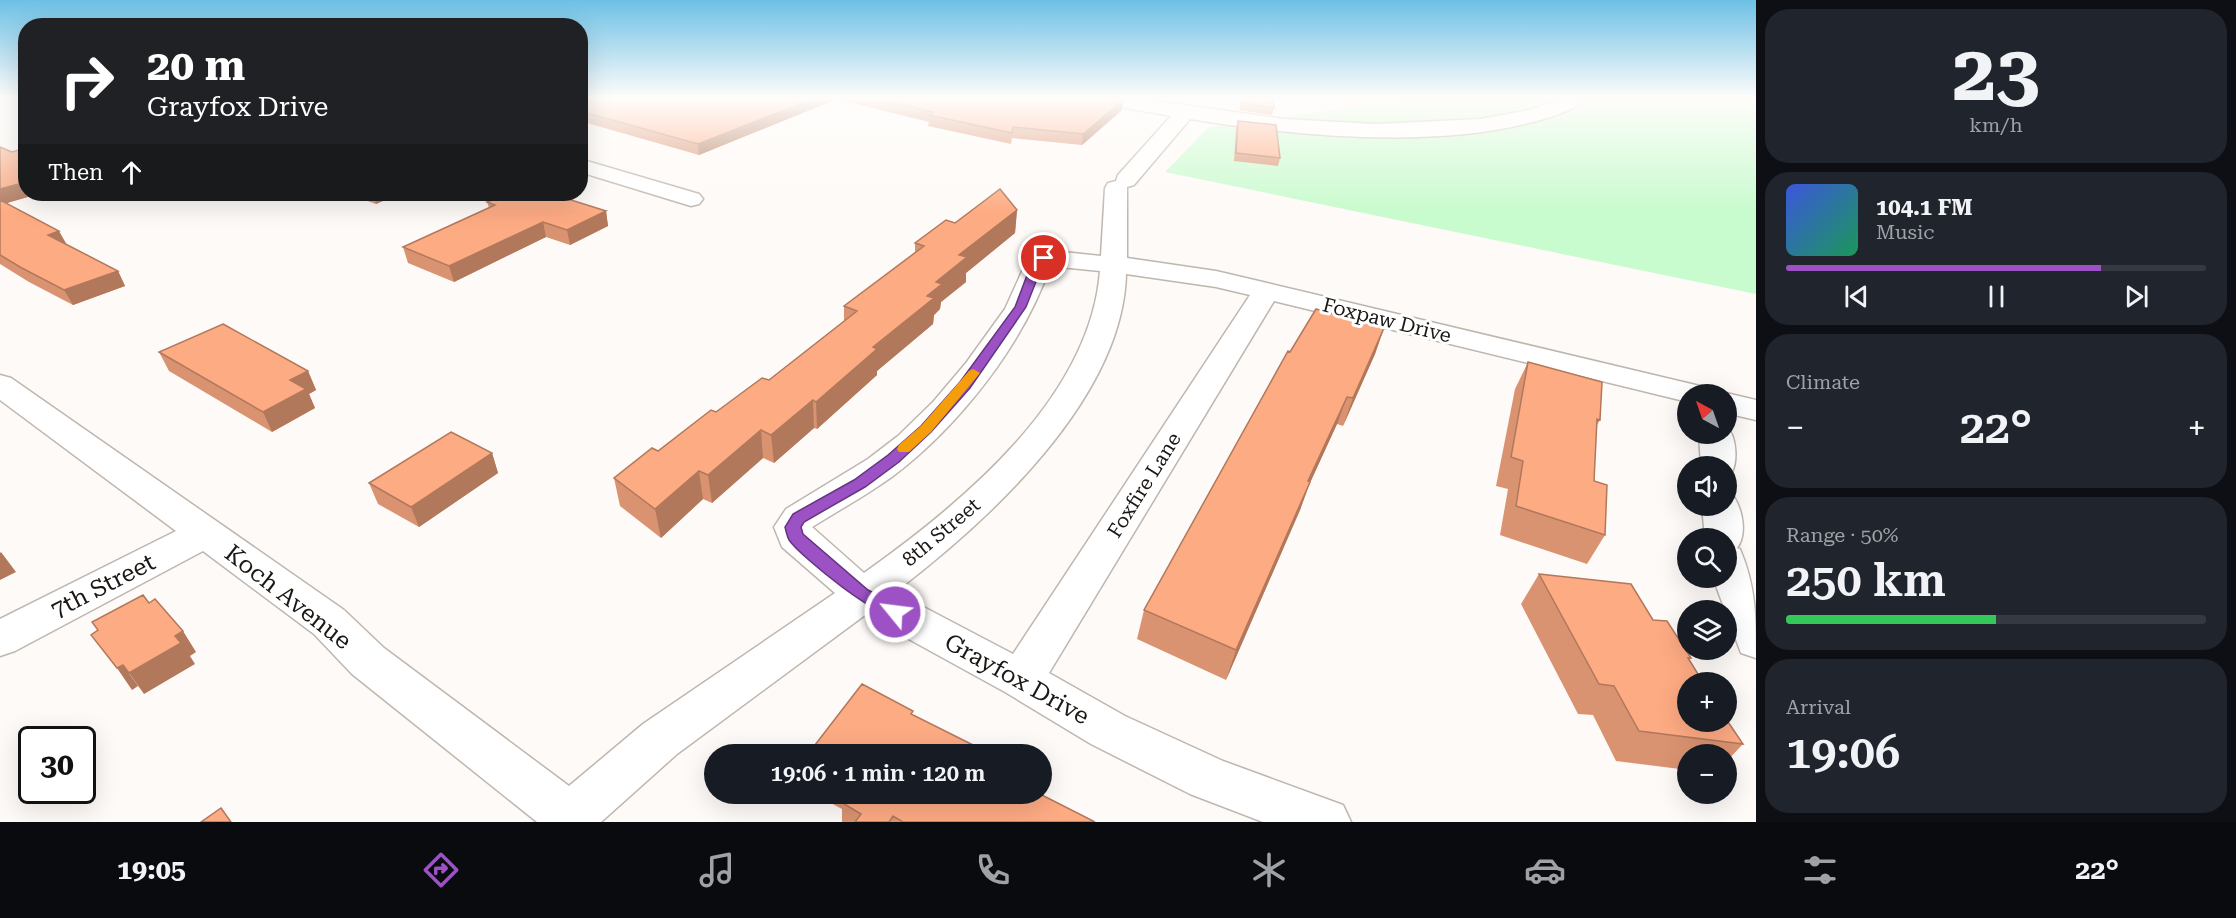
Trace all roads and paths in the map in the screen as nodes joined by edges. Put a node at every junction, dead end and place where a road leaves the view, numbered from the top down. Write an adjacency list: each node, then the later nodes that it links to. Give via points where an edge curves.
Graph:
1 (1163, 136): 4 (street, 8th Street, via 1121,184 1113,224)
2 (588, 167): 3 (street)
3 (691, 199)
4 (1096, 263): 5 (street, Foxpaw Drive, via 1216,279); 10 (street, Foxpaw Drive, via 1044,258 1038,262 1021,307 965,385 926,429); 13 (street, 8th Street, via 1110,304 1086,366 1062,405 1033,446 977,503)
5 (1267, 291): 7 (street, Foxpaw Drive); 16 (street, Foxfire Lane)
6 (0, 385): 11 (street, Koch Avenue)
7 (1677, 390)
8 (1737, 406): 9 (street)
9 (1756, 410)
10 (846, 491): 13 (street, Grayfox Drive, via 799,518 793,527 796,537)
11 (205, 533): 14 (street, 7th Street); 17 (street, Koch Avenue, via 329,622 368,661)
12 (1736, 588): 15 (street)
13 (862, 594): 16 (street, Grayfox Drive); 17 (street, 8th Street, via 660,739)
14 (0, 639)
15 (1756, 642)
16 (1021, 679): 18 (street, Grayfox Drive, via 1108,730 1197,773)
17 (567, 819)
18 (1324, 822)

